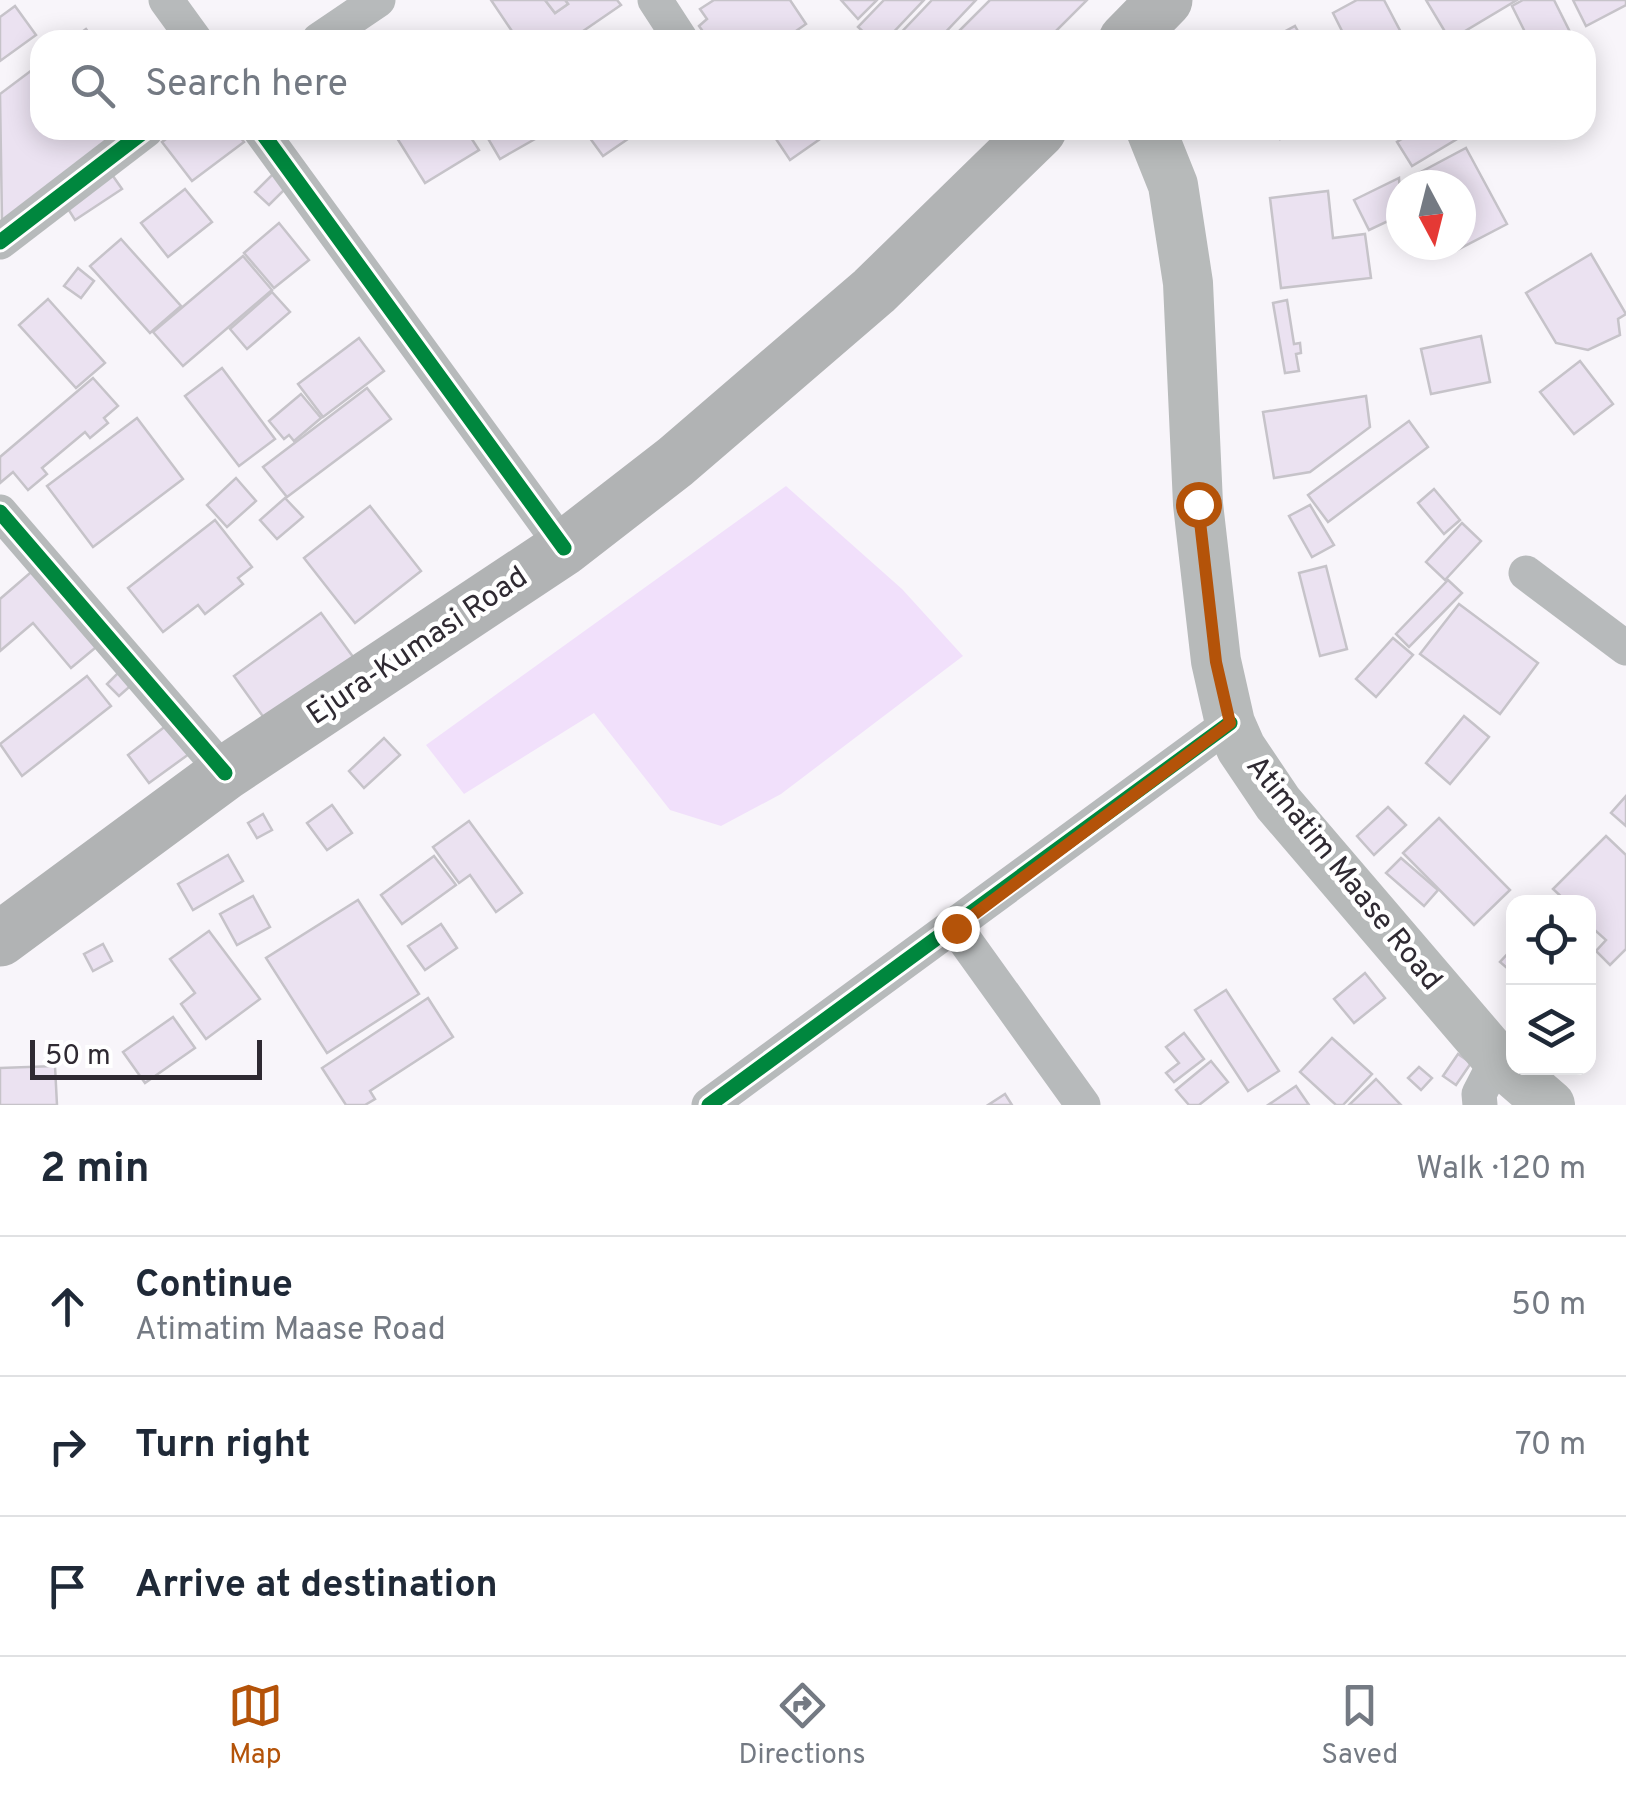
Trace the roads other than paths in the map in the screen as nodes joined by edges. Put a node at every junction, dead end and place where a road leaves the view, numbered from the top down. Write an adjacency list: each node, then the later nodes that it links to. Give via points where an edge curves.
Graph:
1 (166, 0): 5 (street)
2 (378, 0): 6 (street)
3 (655, 0): 7 (street)
4 (1165, 0): 8 (main road)
5 (187, 30)
6 (333, 30)
7 (674, 30)
8 (1136, 30)
9 (133, 140): 13 (street)
10 (267, 140): 15 (street)
11 (1029, 140): 15 (main road, Ejura-Kumasi Road, via 874,291)
12 (1155, 140): 18 (main road, Atimatim Maase Road, via 1173,185 1188,284 1198,504 1216,662)
13 (0, 242)
14 (0, 512): 19 (street)
15 (564, 548): 19 (main road, Ejura-Kumasi Road)
16 (1526, 573): 17 (street)
17 (1626, 648)
18 (1230, 723): 20 (street); 22 (main road, Atimatim Maase Road, via 1278,803)
19 (225, 773): 21 (main road, Ejura-Kumasi Road)
20 (956, 928): 23 (street); 24 (street)
21 (0, 939)
22 (1497, 1059): 25 (street); 26 (main road, Atimatim Maase Road)
23 (709, 1105)
24 (1084, 1105)
25 (1480, 1105)
26 (1550, 1105)

